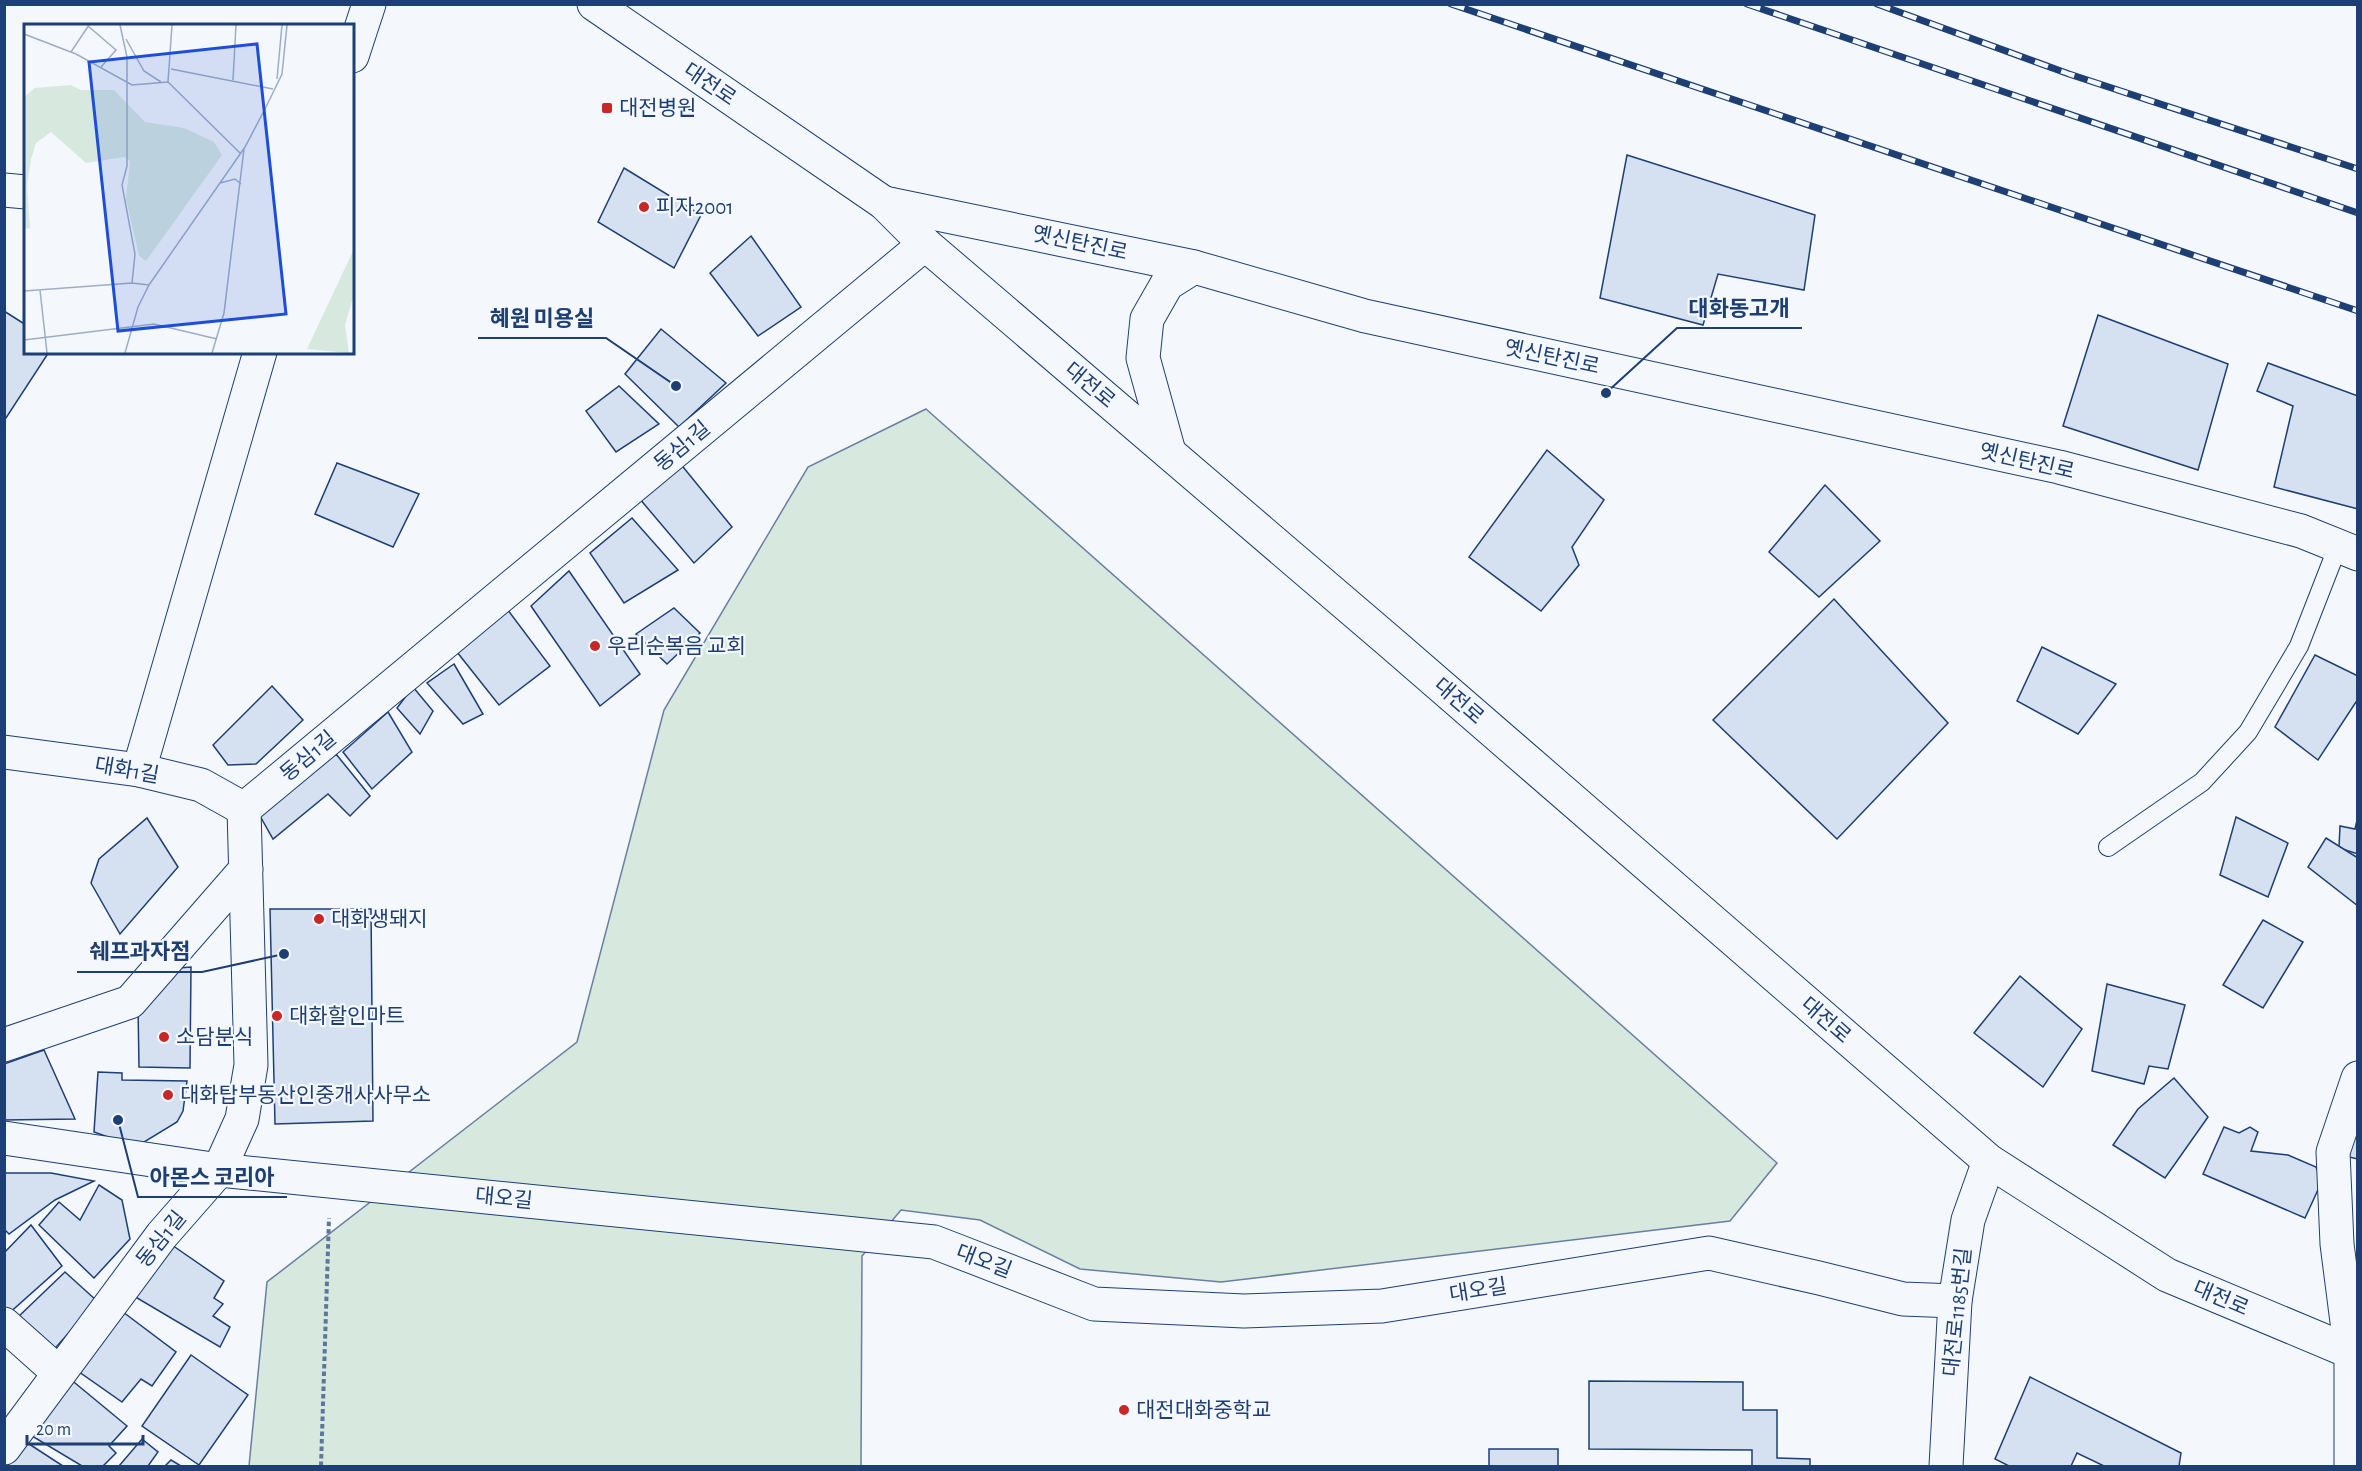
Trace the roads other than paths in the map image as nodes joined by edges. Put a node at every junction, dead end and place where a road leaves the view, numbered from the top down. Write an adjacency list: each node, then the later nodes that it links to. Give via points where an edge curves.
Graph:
1 (369, 4): 3 (street)
2 (594, 4): 6 (street, 대전로)
3 (354, 50)
4 (4, 190): 5 (street)
5 (24, 192)
6 (884, 203): 7 (street, 대전로); 8 (street, 옛신탄진로)
7 (925, 244): 10 (street, 대전로); 14 (street, 동심1길)
8 (1194, 267): 10 (street, via 1167,284 1147,319 1143,358); 11 (street, 옛신탄진로, via 1365,316 2059,467 2301,531)
9 (259, 354): 13 (street)
10 (1169, 452): 20 (street, 대전로)
11 (2348, 550): 15 (lane, via 2299,646 2248,732 2202,782)
12 (4, 752): 13 (street, 대화1길)
13 (139, 770): 14 (street, 대화1길, via 201,785)
14 (244, 809): 16 (street, 동심1길)
15 (2108, 847)
16 (246, 869): 17 (street, via 130,1002); 21 (street, 동심1길, via 251,1065 242,1119)
17 (4, 1045)
18 (2358, 1078): 24 (street, via 2333,1152 2337,1244)
19 (4, 1138): 21 (street, 대오길)
20 (1989, 1161): 22 (street, 대전로1185번길, via 1968,1220); 24 (street, 대전로, via 2167,1275)
21 (219, 1170): 22 (street, 대오길, via 934,1242 1094,1304 1244,1311 1382,1306 1709,1253 1903,1299); 25 (street, 동심1길, via 162,1235)
22 (1954, 1301): 27 (street, 대전로1185번길)
23 (4, 1324): 25 (street)
24 (2354, 1354): 28 (street)
25 (59, 1373): 26 (street, 동심1길)
26 (4, 1448)
27 (1946, 1467)
28 (2351, 1467)

